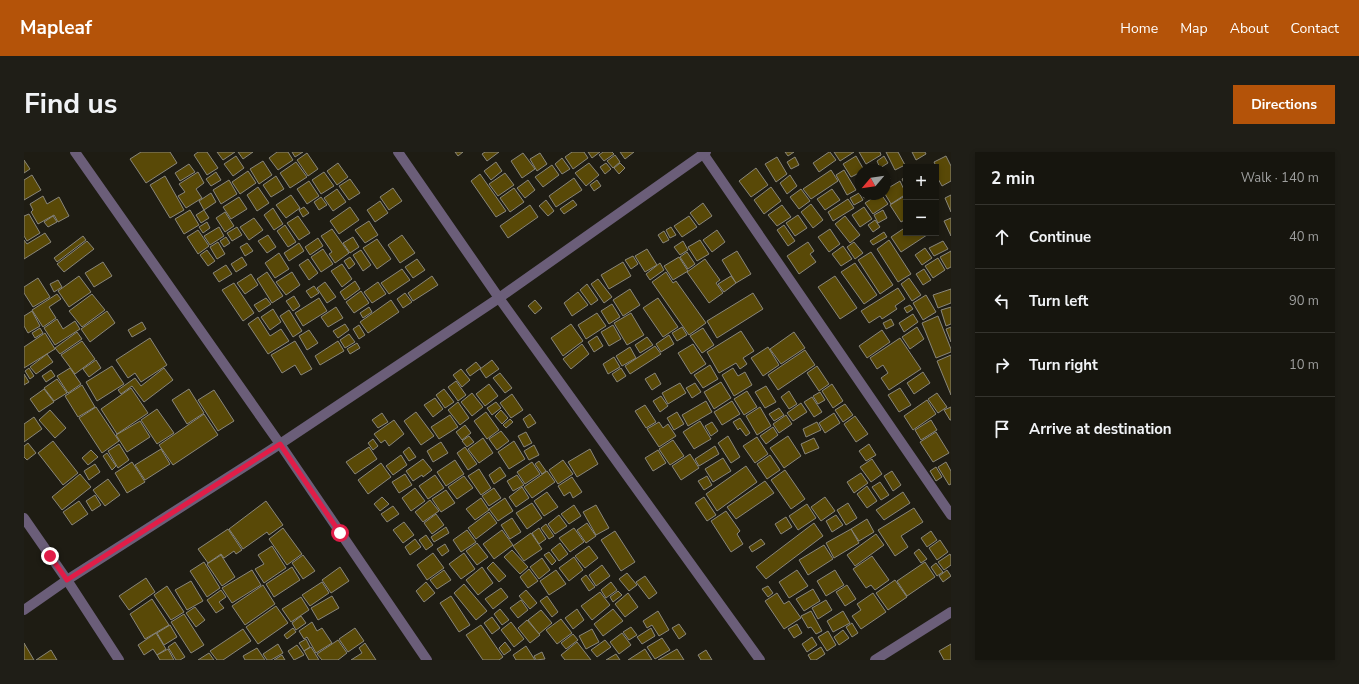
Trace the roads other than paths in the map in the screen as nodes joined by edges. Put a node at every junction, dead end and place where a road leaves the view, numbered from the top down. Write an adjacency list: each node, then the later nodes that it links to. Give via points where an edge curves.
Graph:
1 (75, 152): 5 (street)
2 (398, 152): 4 (street)
3 (703, 153): 4 (street); 6 (street)
4 (499, 298): 5 (street); 13 (street)
5 (280, 444): 8 (street); 12 (street)
6 (951, 514)
7 (24, 518): 8 (street)
8 (67, 580): 9 (street); 11 (street)
9 (24, 610)
10 (951, 612): 14 (street)
11 (119, 660)
12 (427, 660)
13 (760, 660)
14 (875, 660)

